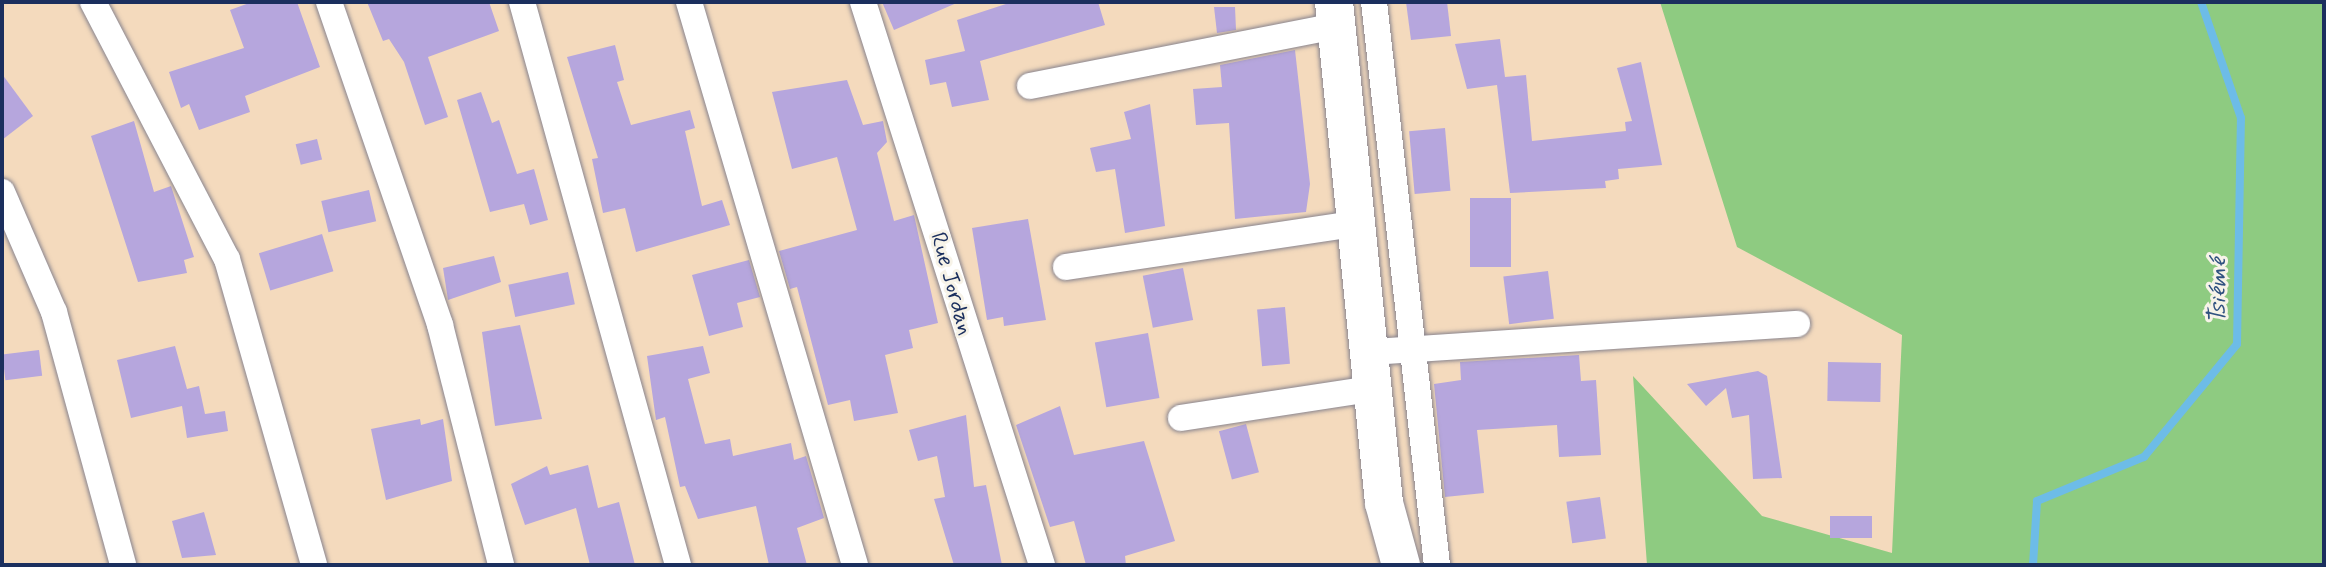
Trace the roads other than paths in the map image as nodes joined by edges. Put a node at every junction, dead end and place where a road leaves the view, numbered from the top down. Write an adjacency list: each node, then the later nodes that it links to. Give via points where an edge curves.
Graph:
1 (93, 2): 17 (street, via 227,259)
2 (329, 2): 18 (street, via 440,324)
3 (522, 2): 19 (street)
4 (689, 2): 20 (street)
5 (863, 2): 21 (street, Rue Jordan)
6 (1374, 2): 13 (street)
7 (1335, 14): 8 (street); 10 (main road)
8 (1030, 86)
9 (2, 192): 16 (street, via 54,312)
10 (1355, 224): 11 (street); 14 (main road)
11 (1066, 267)
12 (1797, 324): 13 (street)
13 (1410, 352): 14 (street); 23 (street)
14 (1374, 370): 15 (street); 22 (main road, via 1384,503)
15 (1181, 418)
16 (123, 565)
17 (314, 565)
18 (501, 565)
19 (678, 565)
20 (855, 565)
21 (1042, 565)
22 (1401, 565)
23 (1437, 565)

